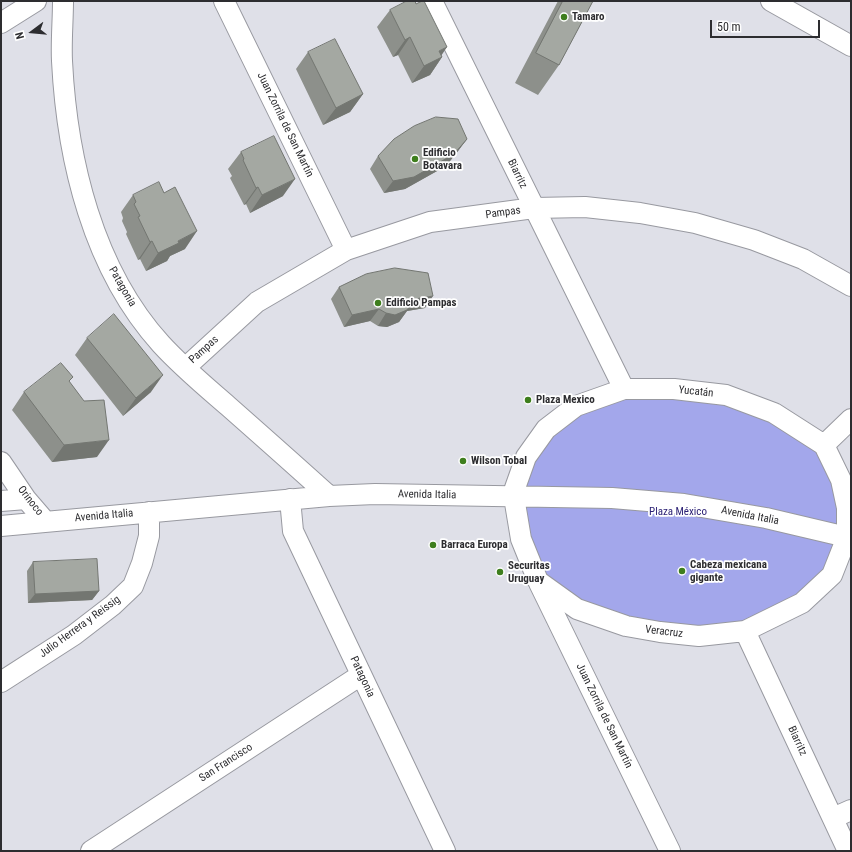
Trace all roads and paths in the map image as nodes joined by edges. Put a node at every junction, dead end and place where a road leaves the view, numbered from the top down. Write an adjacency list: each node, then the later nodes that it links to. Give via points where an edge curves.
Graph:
1 (36, 1): 6 (street)
2 (63, 1): 11 (street, Patagonia, via 62,61 71,142 90,216 109,265 139,317)
3 (224, 1): 9 (street, Juan Zorrila de San Martín)
4 (432, 1): 8 (street, Biarritz)
5 (771, 1): 7 (street)
6 (1, 23)
7 (851, 46)
8 (534, 208): 9 (street, Pampas, via 430,222); 10 (street, Pampas, via 585,207 695,223 754,240 803,260); 12 (street, Biarritz)
9 (346, 250): 11 (street, Pampas, via 258,302)
10 (851, 286)
11 (184, 368): 16 (street, Patagonia)
12 (624, 390): 14 (street, Yucatán, via 674,389 726,395 774,413); 17 (street, Yucatán, via 576,406 546,429 526,457)
13 (851, 418): 14 (street)
14 (824, 445): 24 (street, via 841,480 848,508)
15 (1, 462): 18 (street, Orinoco)
16 (330, 496): 17 (street, Avenida Italia, via 375,494); 19 (street, Avenida Italia)
17 (514, 497): 24 (street, Avenida Italia, via 612,498 684,504 766,518); 25 (street, via 521,539)
18 (26, 499): 20 (street); 22 (street, Orinoco)
19 (290, 499): 21 (street, Avenida Italia); 27 (street, Patagonia, via 293,531)
20 (1, 501)
21 (149, 512): 22 (street, Avenida Italia); 28 (street, Julio Herrera y Reissig, via 149,536 133,586 74,635)
22 (45, 521): 23 (street, Avenida Italia)
23 (1, 526)
24 (849, 537): 26 (street, Veracruz, via 832,575 802,603)
25 (538, 581): 26 (street, Veracruz, via 577,608 626,626 699,636); 33 (street, Juan Zorrila de San Martín)
26 (745, 631): 30 (street, Biarritz)
27 (361, 675): 31 (street, San Francisco); 32 (street, Patagonia)
28 (1, 682)
29 (851, 810): 30 (street)
30 (833, 818): 34 (street, Biarritz)
31 (91, 851)
32 (445, 851)
33 (670, 851)
34 (848, 851)

